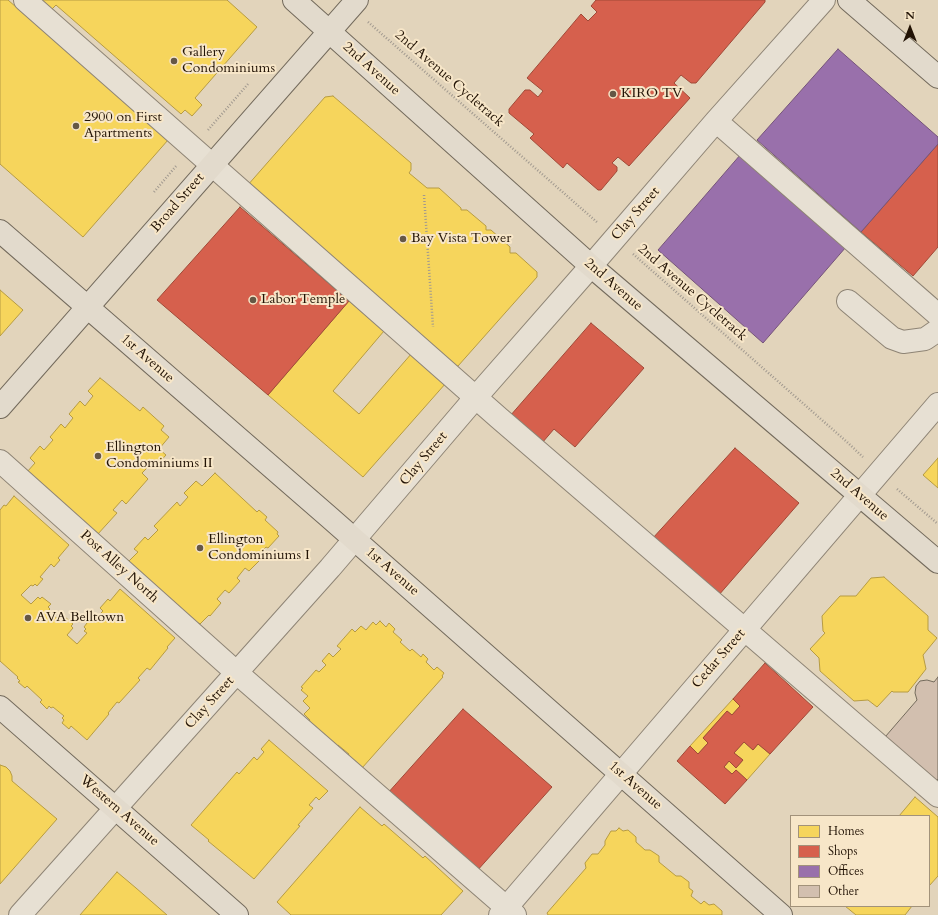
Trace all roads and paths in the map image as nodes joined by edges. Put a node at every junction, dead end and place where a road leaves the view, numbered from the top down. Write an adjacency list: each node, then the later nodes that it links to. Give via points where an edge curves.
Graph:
1 (25, 0): 9 (street)
2 (294, 0): 6 (main road, 2nd Avenue)
3 (824, 0): 8 (street, Clay Street)
4 (849, 0): 7 (main road)
5 (354, 4): 6 (main road, Broad Street); 12 (path, 2nd Avenue Cycletrack)
6 (330, 31): 9 (main road, Broad Street); 13 (main road, 2nd Avenue)
7 (938, 77)
8 (716, 121): 12 (street, Clay Street); 16 (street)
9 (213, 164): 15 (main road, Broad Street); 19 (street)
10 (424, 196): 17 (path)
11 (0, 231): 15 (main road, 1st Avenue)
12 (615, 239): 13 (street, Clay Street); 23 (path, 2nd Avenue Cycletrack)
13 (591, 266): 19 (street, Clay Street); 24 (main road, 2nd Avenue)
14 (848, 301): 18 (street, via 892,338 903,342 925,339)
15 (88, 307): 21 (main road, Broad Street); 26 (main road, 1st Avenue)
16 (938, 315)
17 (433, 330)
18 (938, 330)
19 (476, 397): 26 (street, Clay Street); 28 (street)
20 (938, 404): 23 (street, Cedar Street)
21 (0, 407)
22 (0, 461): 29 (street, Post Alley North)
23 (879, 473): 24 (street, Cedar Street); 25 (path, 2nd Avenue Cycletrack)
24 (860, 495): 27 (main road, 2nd Avenue); 28 (street, Cedar Street)
25 (938, 524)
26 (355, 540): 29 (street, Clay Street); 31 (main road, 1st Avenue)
27 (938, 562)
28 (744, 630): 31 (street, Cedar Street); 32 (street)
29 (237, 673): 33 (street, Clay Street); 34 (street, Post Alley North)
30 (0, 707): 33 (main road, Western Avenue)
31 (621, 774): 34 (street, Cedar Street); 37 (main road, 1st Avenue)
32 (938, 796)
33 (115, 808): 35 (street, Clay Street); 36 (main road, Western Avenue)
34 (507, 913)
35 (20, 915)
36 (237, 915)
37 (782, 915)

